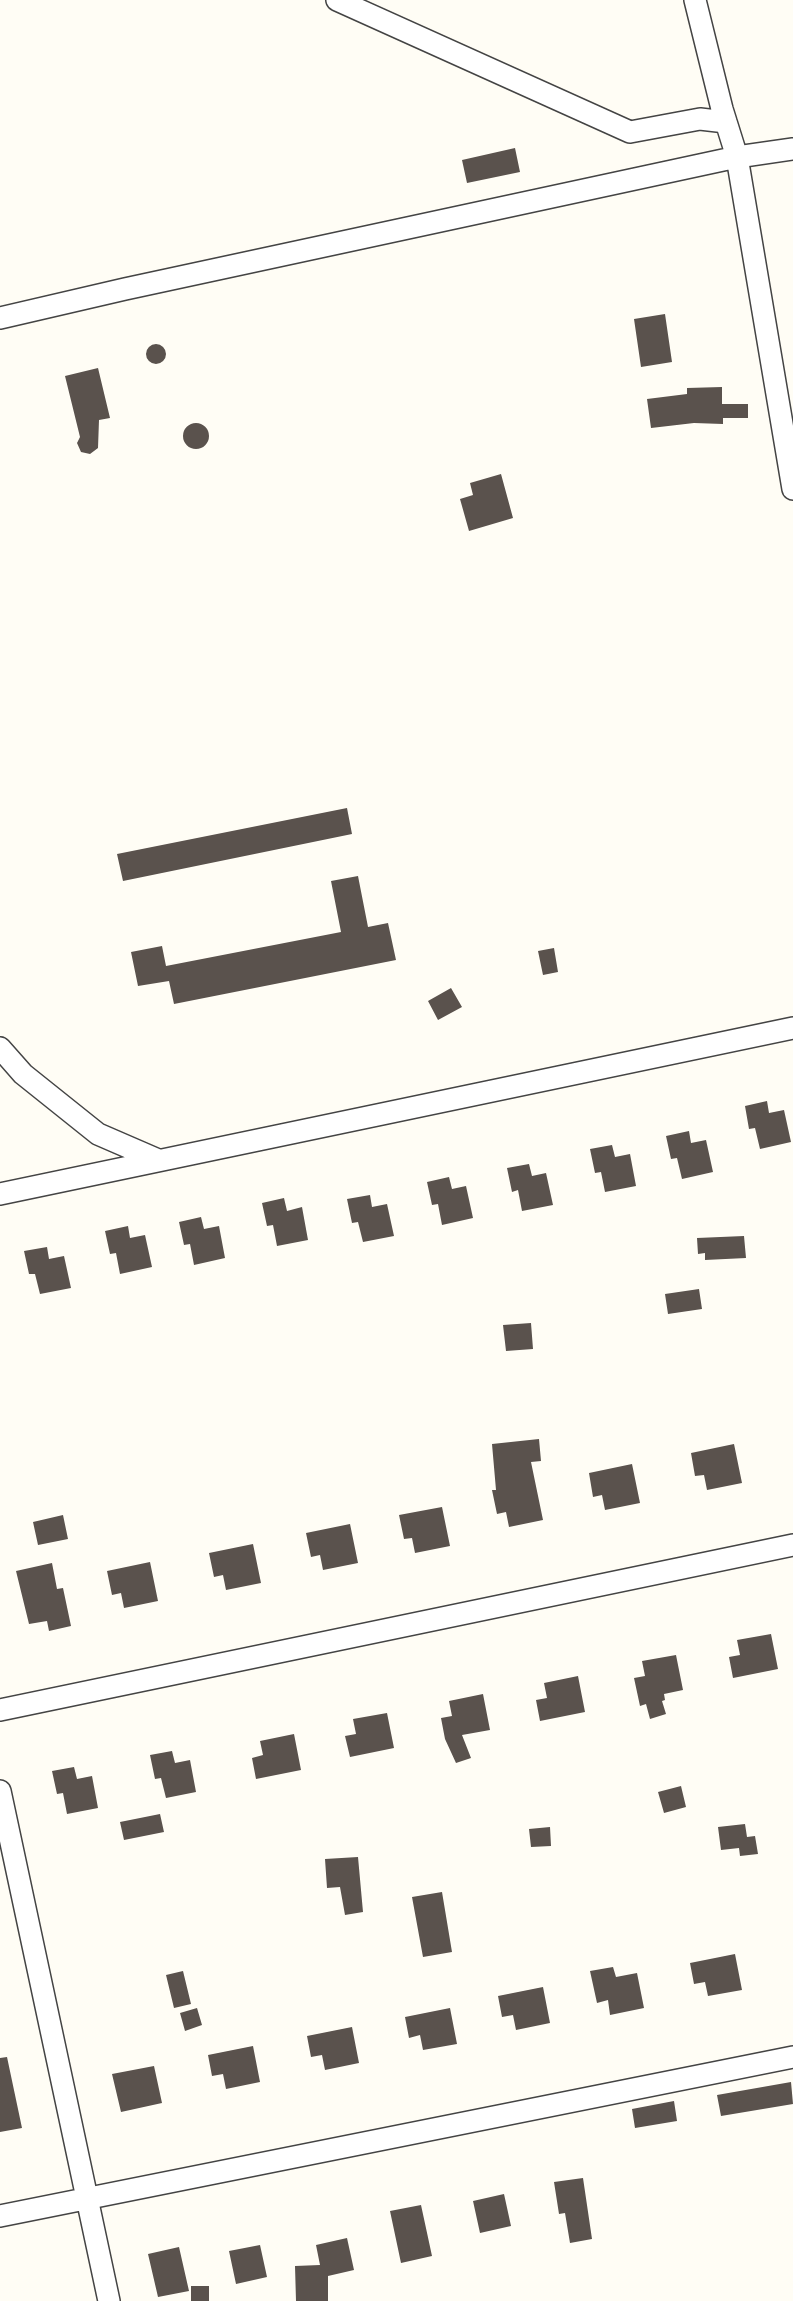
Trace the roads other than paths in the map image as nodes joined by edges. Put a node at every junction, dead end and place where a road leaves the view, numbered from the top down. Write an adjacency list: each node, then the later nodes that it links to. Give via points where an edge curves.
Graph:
1 (337, 0): 3 (street, via 630,132 700,119)
2 (695, 0): 3 (street)
3 (726, 122): 5 (street)
4 (793, 149): 5 (street)
5 (737, 157): 6 (street); 7 (street)
6 (0, 318)
7 (793, 489)
8 (793, 1028): 10 (street)
9 (0, 1048): 10 (street, via 23,1074 98,1134)
10 (158, 1160): 11 (street)
11 (0, 1194)
12 (793, 1545): 13 (street)
13 (0, 1710)
14 (0, 1791): 16 (street)
15 (793, 2057): 16 (street)
16 (88, 2199): 17 (street); 18 (street)
17 (0, 2217)
18 (109, 2301)

